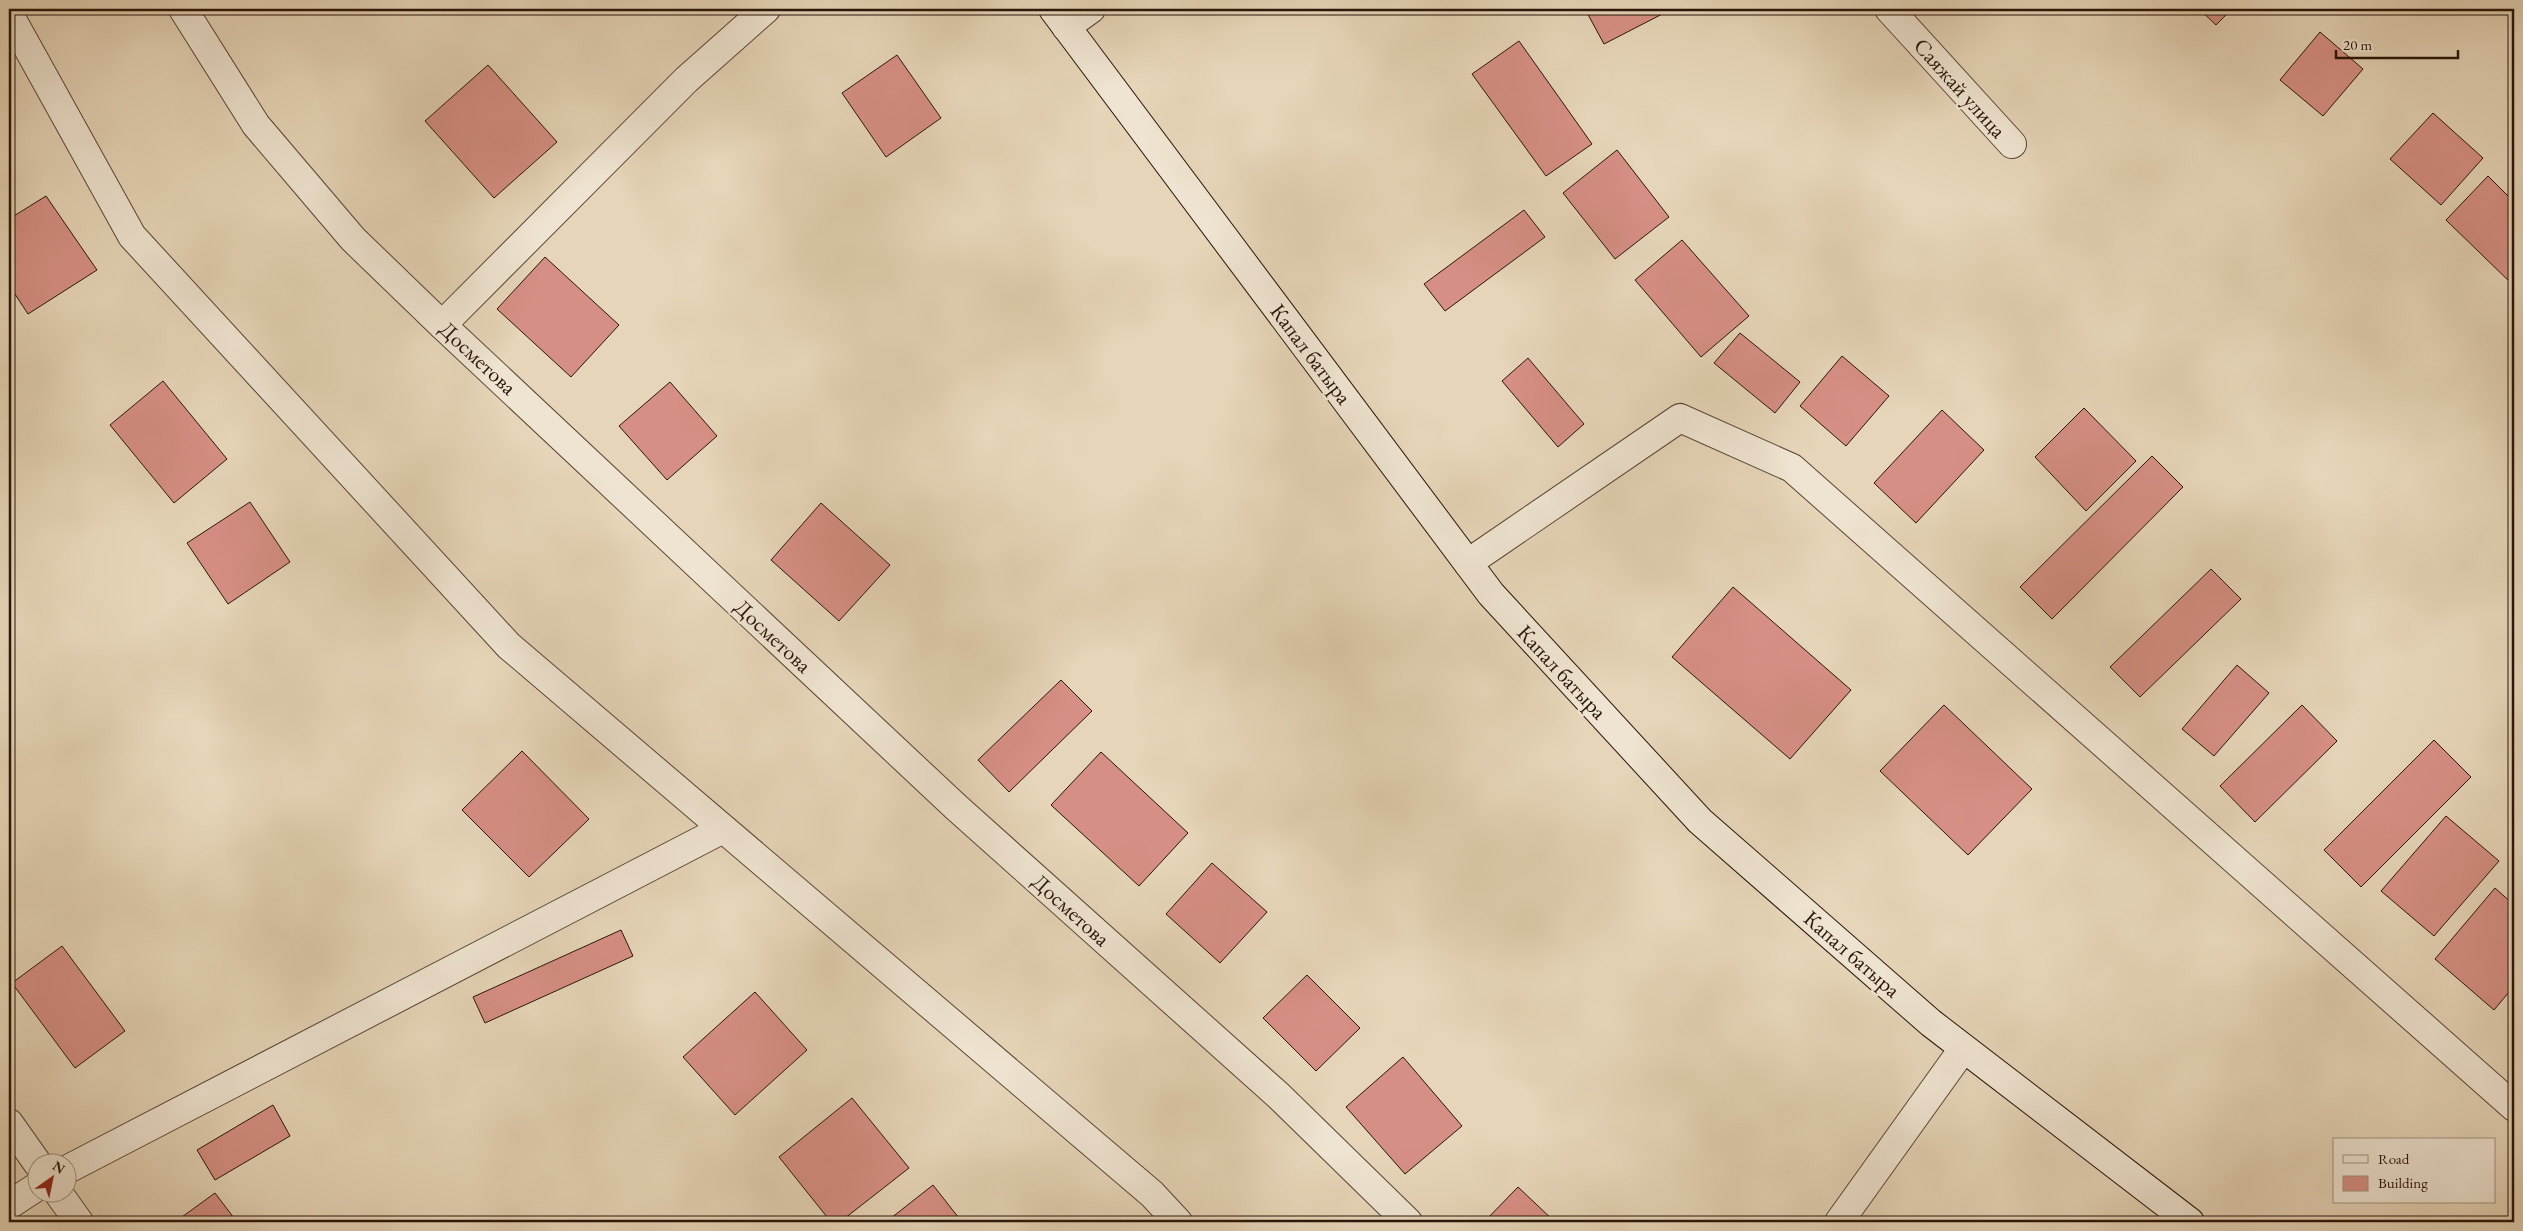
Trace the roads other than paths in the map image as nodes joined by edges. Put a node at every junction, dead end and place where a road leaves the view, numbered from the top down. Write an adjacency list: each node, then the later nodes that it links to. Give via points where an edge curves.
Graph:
1 (184, 9): 8 (street, Досметова, via 256,125 353,239)
2 (766, 9): 8 (street, via 686,80)
3 (1091, 9): 6 (street)
4 (1889, 9): 7 (street, Саяжай улица)
5 (9, 14): 10 (street, via 132,236 508,646)
6 (1059, 18): 9 (street, Капал батыра)
7 (2012, 144)
8 (442, 325): 21 (street, Досметова, via 956,806 1279,1096)
9 (1468, 563): 11 (street, Капал батыра, via 1492,594 1700,822); 12 (street, via 1680,418 1792,468)
10 (723, 829): 15 (street); 20 (street, via 1152,1194)
11 (1963, 1049): 22 (street); 23 (street, Капал батыра)
12 (2514, 1107)
13 (9, 1123): 14 (street)
14 (31, 1154)
15 (78, 1164)
16 (28, 1192): 17 (street)
17 (9, 1204)
18 (66, 1204): 19 (street)
19 (79, 1222)
20 (1178, 1222)
21 (1408, 1222)
22 (1839, 1222)
23 (2190, 1222)

